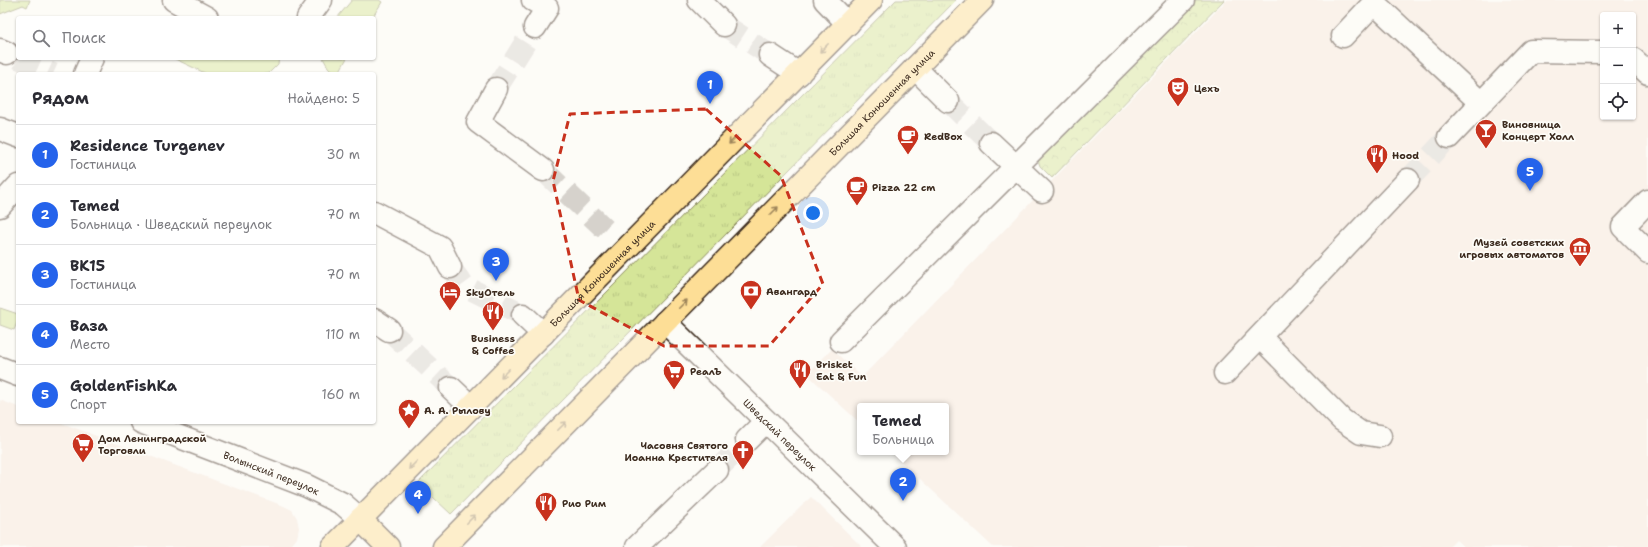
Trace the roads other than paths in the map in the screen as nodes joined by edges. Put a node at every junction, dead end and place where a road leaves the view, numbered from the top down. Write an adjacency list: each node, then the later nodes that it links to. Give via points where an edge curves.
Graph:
1 (174, 0): 9 (street)
2 (321, 0): 10 (street)
3 (534, 0): 13 (street, via 547,8)
4 (699, 0): 12 (street)
5 (825, 0): 11 (street)
6 (871, 0): 11 (main road, Большая Конюшенная улица)
7 (982, 0): 19 (main road, Большая Конюшенная улица)
8 (1183, 0): 30 (street)
9 (203, 16)
10 (309, 16)
11 (848, 24): 21 (main road, Большая Конюшенная улица, one-way to 21)
12 (724, 25)
13 (535, 27)
14 (1343, 36): 25 (street, via 1374,3)
15 (1600, 52): 25 (street, via 1530,51)
16 (770, 55): 21 (street)
17 (91, 60): 20 (street)
18 (1636, 62): 22 (street)
19 (915, 68): 24 (street); 41 (main road, Большая Конюшенная улица, one-way to 19)
20 (86, 72)
21 (799, 74): 42 (main road, Большая Конюшенная улица, one-way to 42)
22 (1648, 74)
23 (496, 89): 31 (street, via 478,122)
24 (948, 101)
25 (1481, 103): 28 (street)
26 (0, 129): 27 (street)
27 (16, 135)
28 (1449, 136)
29 (991, 142): 30 (street)
30 (1016, 166): 34 (street); 44 (street)
31 (543, 170)
32 (1408, 180): 43 (street)
33 (16, 188): 36 (street)
34 (1042, 191)
35 (1648, 201): 38 (street, via 1622,227)
36 (0, 206)
37 (376, 213): 39 (street, via 440,247)
38 (1648, 252)
39 (450, 267)
40 (523, 315): 42 (street)
41 (665, 322): 50 (street, Шведский переулок); 58 (main road, Большая Конюшенная улица, one-way to 41)
42 (543, 334): 49 (main road, Большая Конюшенная улица, one-way to 49)
43 (1260, 337): 46 (street); 52 (street, via 1342,420 1361,433)
44 (840, 341)
45 (0, 368): 47 (street)
46 (1225, 373)
47 (16, 374)
48 (451, 388): 49 (street)
49 (471, 407): 55 (main road, Большая Конюшенная улица, one-way to 55)
50 (766, 421): 53 (street); 60 (street, Шведский переулок)
51 (146, 424): 55 (street, Волынский переулок, via 307,486 343,504)
52 (1380, 436)
53 (747, 440)
54 (718, 470): 59 (street)
55 (360, 519): 56 (main road, Большая Конюшенная улица); 57 (main road, Волынский переулок)
56 (333, 547)
57 (388, 547)
58 (444, 547)
59 (637, 547)
60 (895, 547)

